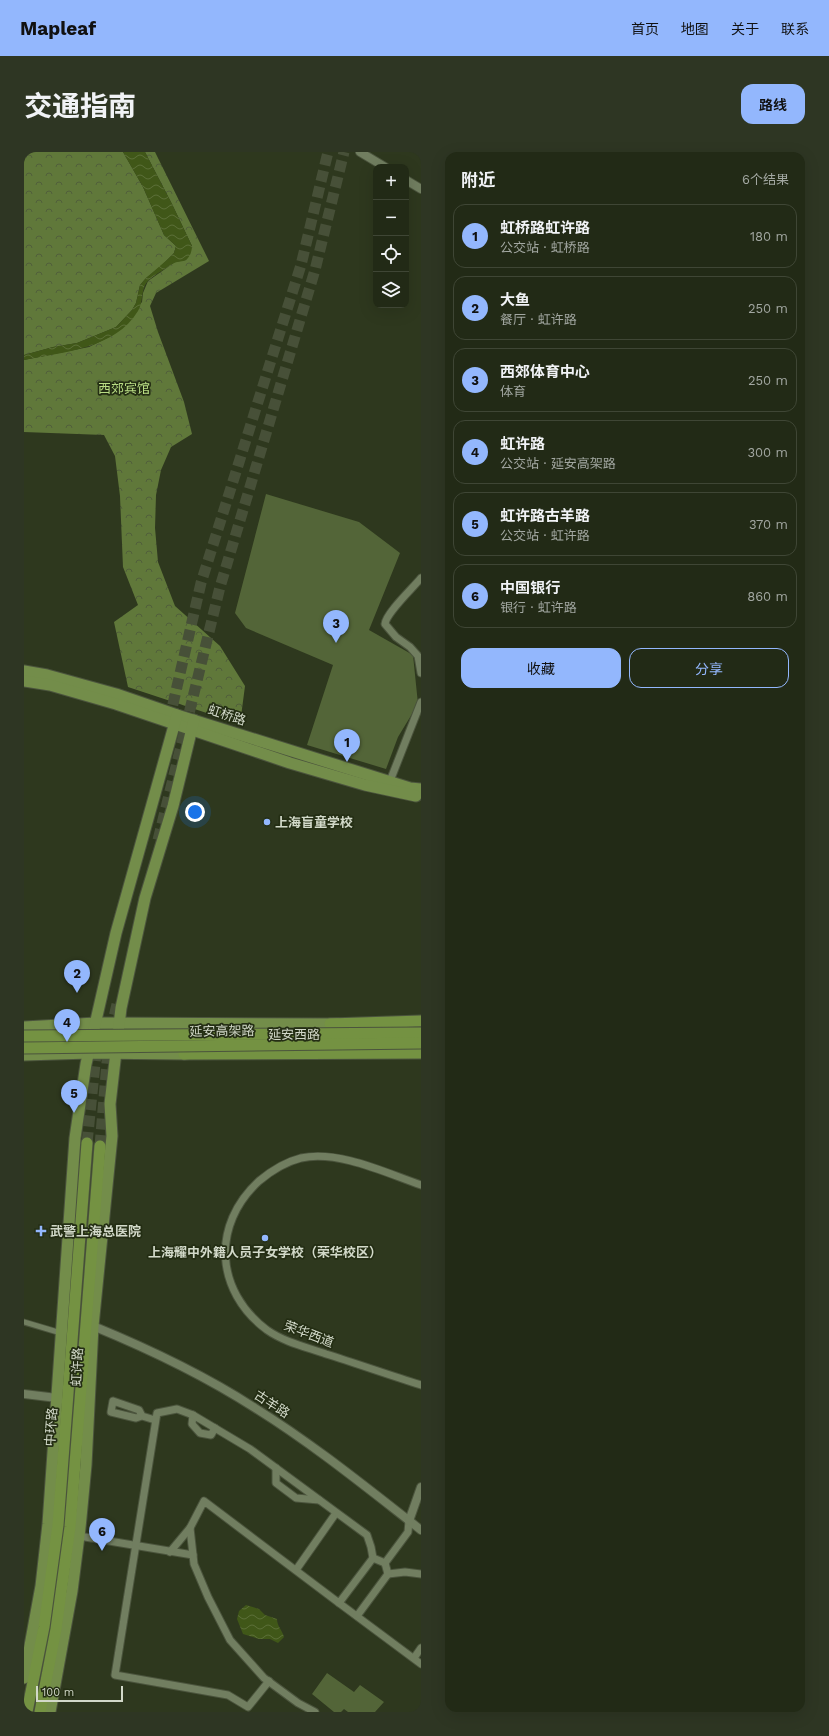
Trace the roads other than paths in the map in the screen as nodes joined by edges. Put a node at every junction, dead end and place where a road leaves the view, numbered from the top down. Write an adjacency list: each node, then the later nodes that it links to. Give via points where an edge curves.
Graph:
1 (360, 152): 2 (street)
2 (380, 164)
3 (409, 182): 4 (street)
4 (421, 189)
5 (421, 578): 7 (street, via 390,612 385,624 418,656)
6 (24, 671): 10 (main road, 虹桥路, via 116,694)
7 (421, 673)
8 (24, 681): 10 (main road, 虹桥路, via 50,685)
9 (421, 702): 12 (street)
10 (175, 719): 11 (main road, 虹桥路); 17 (main road, 虹许路, via 116,933)
11 (193, 725): 12 (main road, 虹桥路); 14 (main road, 虹桥路, via 290,762 365,785); 18 (main road, 虹许路, via 146,898 128,971)
12 (390, 781): 13 (main road, 虹桥路)
13 (421, 789)
14 (421, 796)
15 (421, 1017): 19 (main road, via 382,1017)
16 (421, 1021): 19 (highway)
17 (96, 1023): 18 (main road, 延安西路); 21 (main road, 延安西路); 27 (main road, 虹许路)
18 (119, 1023): 19 (main road, 延安西路); 28 (main road, 虹许路)
19 (330, 1024): 20 (main road, 延安西路)
20 (421, 1026)
21 (24, 1027)
22 (421, 1033): 23 (highway, 延安高架路, bridge)
23 (24, 1036)
24 (421, 1043): 26 (highway, 延安高架路, bridge)
25 (421, 1047): 29 (main road, 延安西路, via 223,1049)
26 (24, 1048)
27 (89, 1053): 28 (main road, 延安西路); 31 (main road, 延安西路); 37 (main road, 虹许路, via 75,1138)
28 (114, 1054): 29 (main road, 延安西路); 36 (main road, 虹许路, via 109,1109 112,1136)
29 (184, 1054): 30 (highway); 30 (main road, via 238,1058 360,1058)
30 (421, 1054)
31 (24, 1055)
32 (87, 1143): 72 (highway, 中环路, via 58,1525 44,1627)
33 (100, 1146): 73 (highway, 中环路, via 70,1527 56,1629)
34 (421, 1185): 38 (street, 荣华西道, via 351,1161 326,1156 302,1158 281,1165 251,1189 238,1205 229,1226 224,1248 226,1268 235,1293 249,1314 268,1330 289,1342)
35 (24, 1322): 37 (street)
36 (93, 1326): 53 (street, 古羊路, via 170,1360 255,1408 312,1446); 56 (main road, 虹许路, via 86,1465)
37 (62, 1333): 40 (main road, 虹许路)
38 (421, 1385)
39 (24, 1394): 40 (street)
40 (57, 1398): 70 (main road, 虹许路, via 45,1556)
41 (193, 1415): 43 (street, via 178,1410 157,1413); 44 (street); 46 (street, via 192,1424)
42 (142, 1416): 43 (street)
43 (155, 1420): 57 (street)
44 (206, 1423): 45 (street); 46 (street)
45 (215, 1428): 46 (street, via 211,1435); 47 (street)
46 (200, 1433)
47 (276, 1468): 48 (street); 50 (street, via 276,1483)
48 (296, 1483): 50 (street); 51 (street)
49 (421, 1486): 53 (street)
50 (289, 1493): 51 (street, via 296,1498)
51 (319, 1500): 52 (street)
52 (336, 1513): 60 (street, via 367,1535); 62 (street)
53 (409, 1521): 55 (street, 古羊路); 61 (street, via 408,1532)
54 (190, 1528): 58 (street); 59 (street); 62 (street, via 204,1501)
55 (421, 1530)
56 (79, 1536): 57 (street); 74 (main road, 虹许路, via 72,1591)
57 (135, 1547): 58 (street); 71 (street, via 115,1675 228,1695 248,1707)
58 (170, 1552): 59 (street)
59 (193, 1555): 71 (street, via 194,1564 208,1597 230,1640)
60 (373, 1558): 61 (street); 65 (street)
61 (385, 1563): 63 (street)
62 (296, 1570): 65 (street)
63 (388, 1574): 64 (street); 66 (street)
64 (421, 1574)
65 (339, 1602): 66 (street)
66 (357, 1616): 68 (street)
67 (421, 1648): 68 (street)
68 (414, 1658): 69 (street)
69 (421, 1664)
70 (24, 1678)
71 (269, 1681): 75 (street, via 298,1703)
72 (27, 1712)
73 (40, 1712)
74 (50, 1712)
75 (316, 1712)

